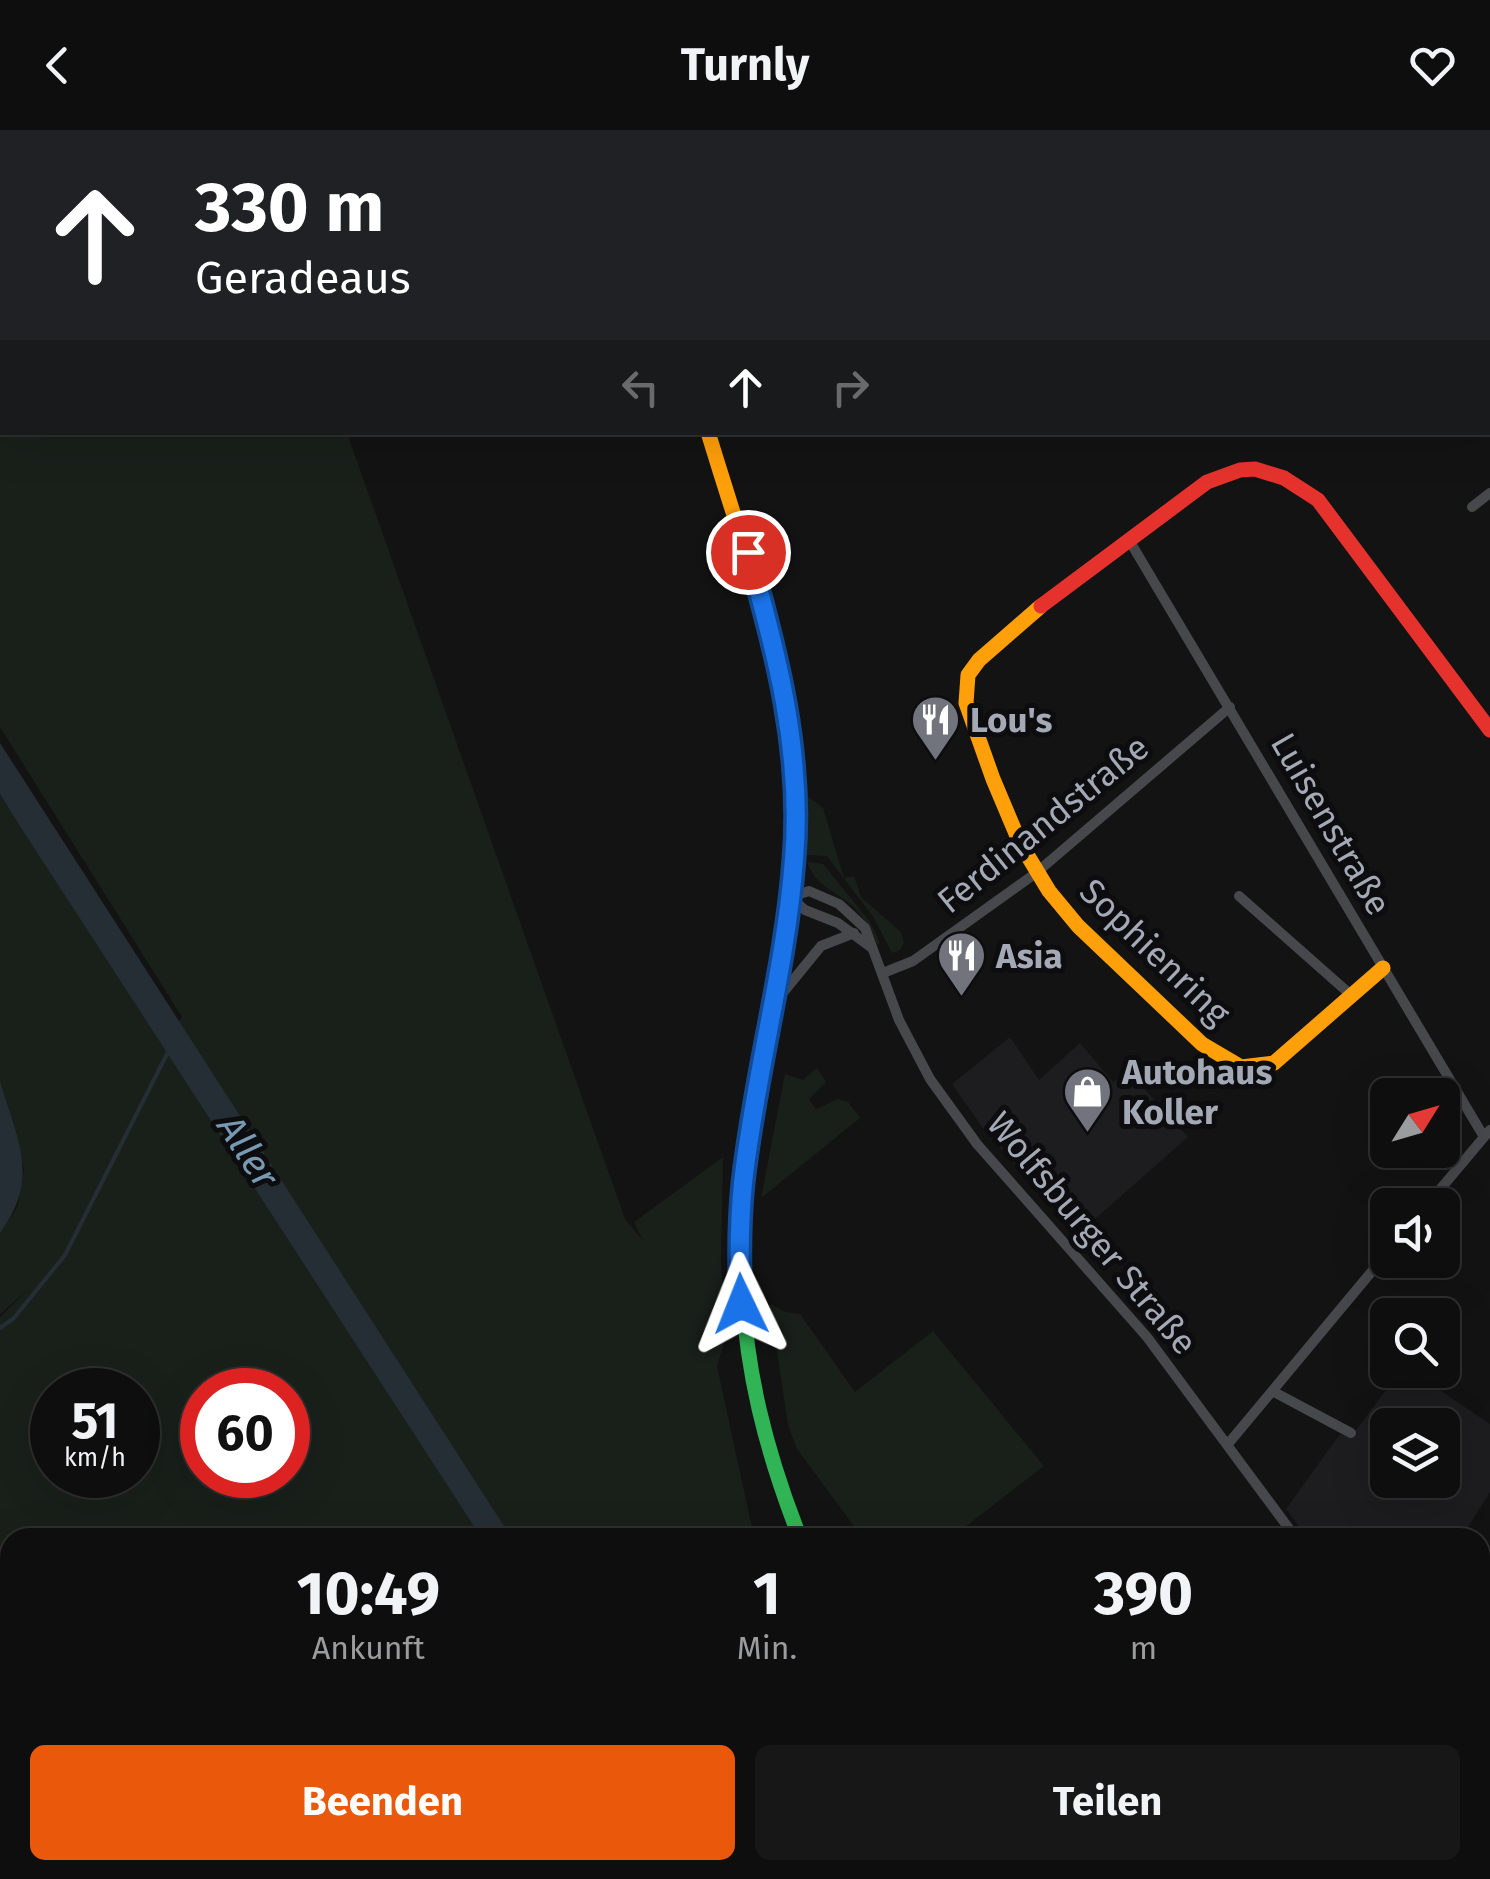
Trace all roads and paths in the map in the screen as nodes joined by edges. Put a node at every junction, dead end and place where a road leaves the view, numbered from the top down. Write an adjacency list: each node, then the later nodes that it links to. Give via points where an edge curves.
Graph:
1 (709, 435): 6 (street)
2 (721, 435): 6 (street)
3 (1490, 493): 4 (street)
4 (1472, 507)
5 (1129, 540): 7 (street, Luisenstraße); 8 (street, Sophienring, via 1214,477 1236,468 1281,474 1318,500); 9 (street, Sophienring, via 1013,629 973,664 967,679 964,702)
6 (748, 552): 11 (street, via 788,709 796,800)
7 (1230, 707): 9 (street, Ferdinandstraße); 14 (street, Luisenstraße)
8 (1490, 730)
9 (1036, 872): 15 (street, Ferdinandstraße, via 913,961); 16 (street, Sophienring, via 1127,975 1233,1066 1274,1062)
10 (1239, 896): 16 (street)
11 (790, 897): 12 (street, Wolfsburger Straße); 13 (street, Wolfsburger Straße, via 809,891 839,904 865,928); 17 (street)
12 (854, 934): 13 (street, Wolfsburger Straße); 17 (street, via 821,946)
13 (873, 949): 15 (street, Wolfsburger Straße)
14 (1383, 968): 16 (street, Sophienring); 18 (street, Luisenstraße)
15 (883, 973): 23 (street, Wolfsburger Straße, via 913,1051 938,1091 1147,1337)
16 (1351, 995)
17 (774, 1004): 24 (street, via 743,1182 740,1285 758,1414)
18 (1487, 1133): 19 (street)
19 (1441, 1188)
20 (1370, 1274): 21 (street)
21 (1272, 1391): 22 (street); 23 (street)
22 (1350, 1433)
23 (1228, 1444): 25 (street, Wolfsburger Straße)
24 (796, 1528)
25 (1285, 1528)

